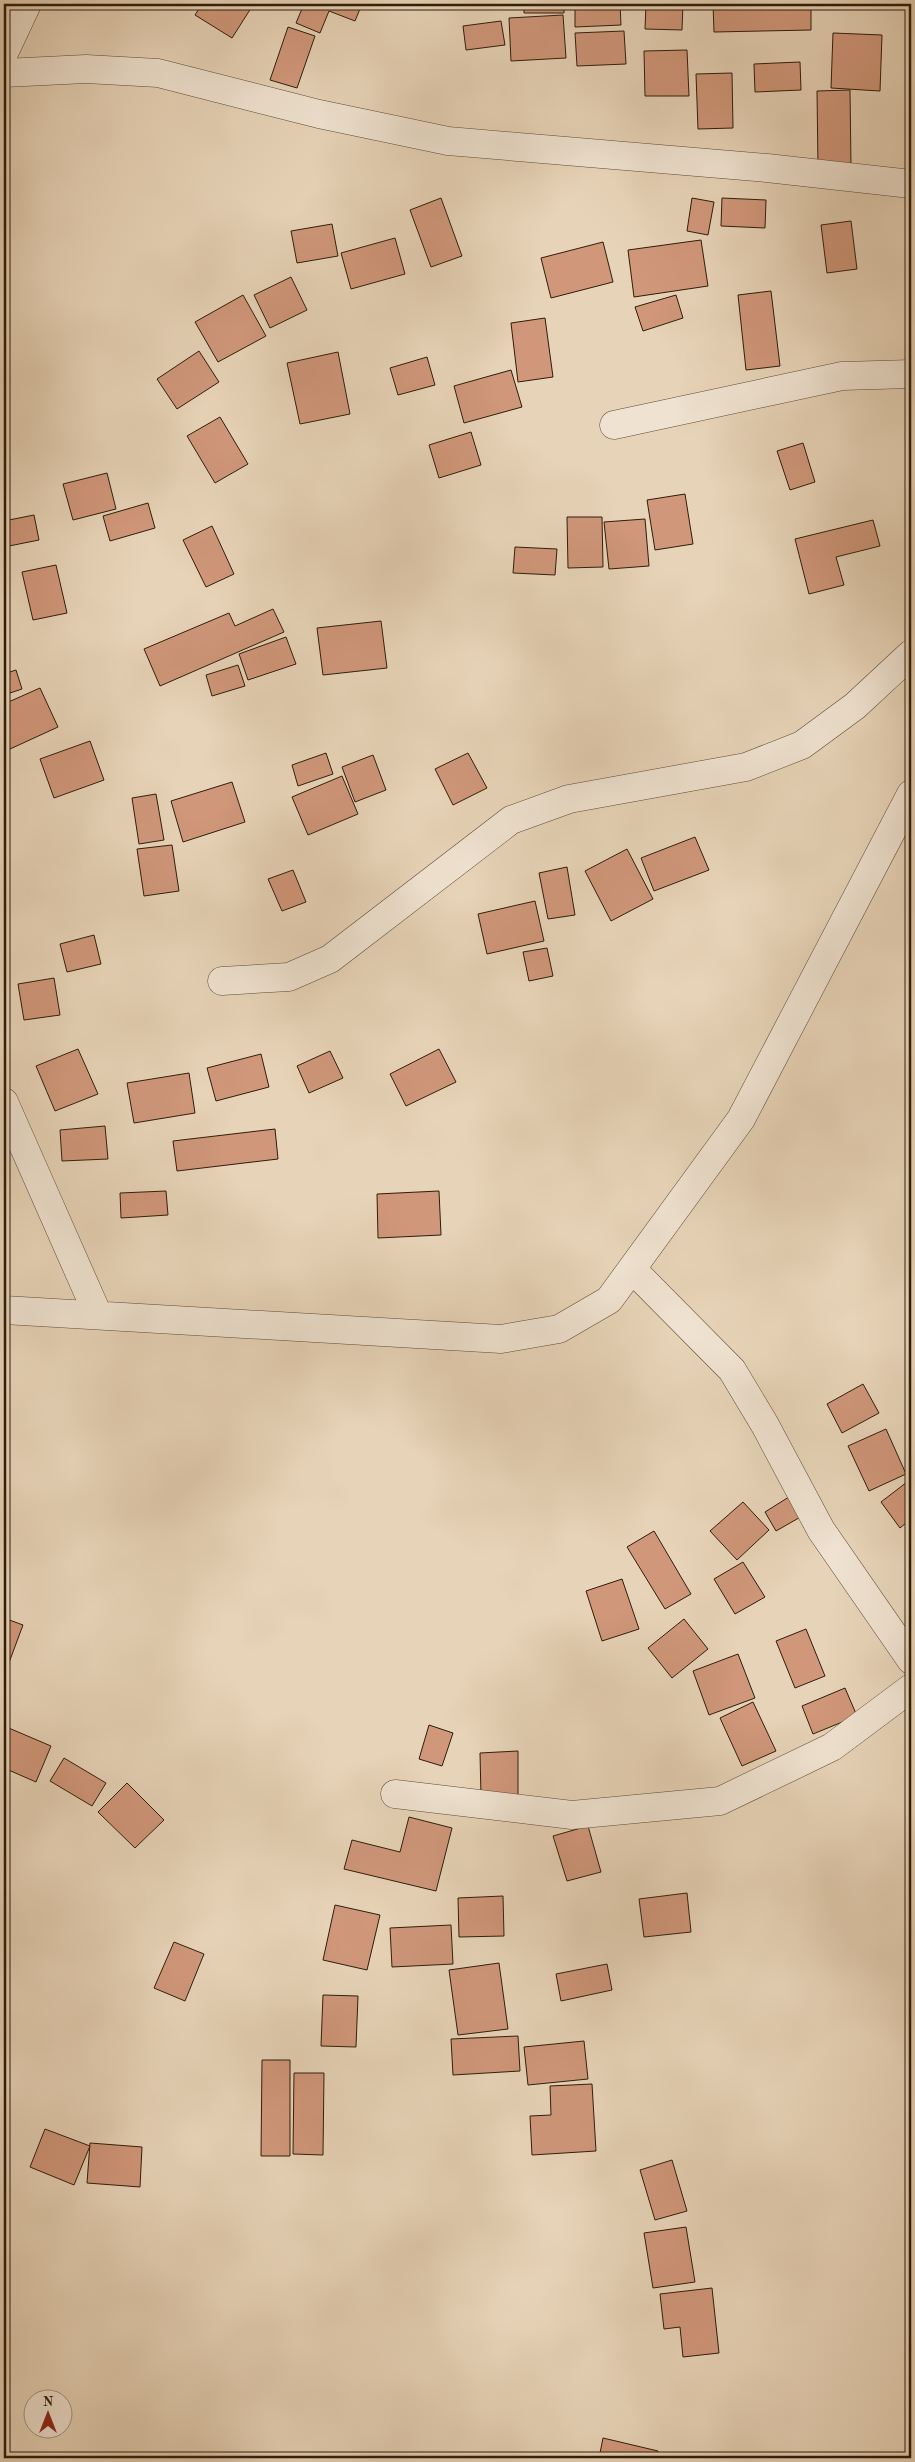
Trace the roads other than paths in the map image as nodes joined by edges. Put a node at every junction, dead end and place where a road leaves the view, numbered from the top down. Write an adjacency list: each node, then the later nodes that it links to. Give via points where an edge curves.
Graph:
1 (27, 4): 2 (street)
2 (4, 53)
3 (4, 73): 4 (street, via 86,69 158,73 319,114 448,141 766,168)
4 (911, 184)
5 (911, 374): 6 (street, via 842,376)
6 (614, 425)
7 (911, 654): 9 (street, via 855,706 802,745 746,766 569,799 511,820 330,959 289,977)
8 (911, 794): 11 (street, via 742,1119)
9 (222, 981)
10 (4, 1102): 13 (street)
11 (632, 1269): 13 (street, via 609,1300 559,1329 501,1339); 14 (street, via 732,1370 821,1530)
12 (4, 1310): 13 (street)
13 (98, 1315)
14 (911, 1660)
15 (911, 1688): 16 (street, via 832,1747 720,1801 572,1815)
16 (395, 1794)

